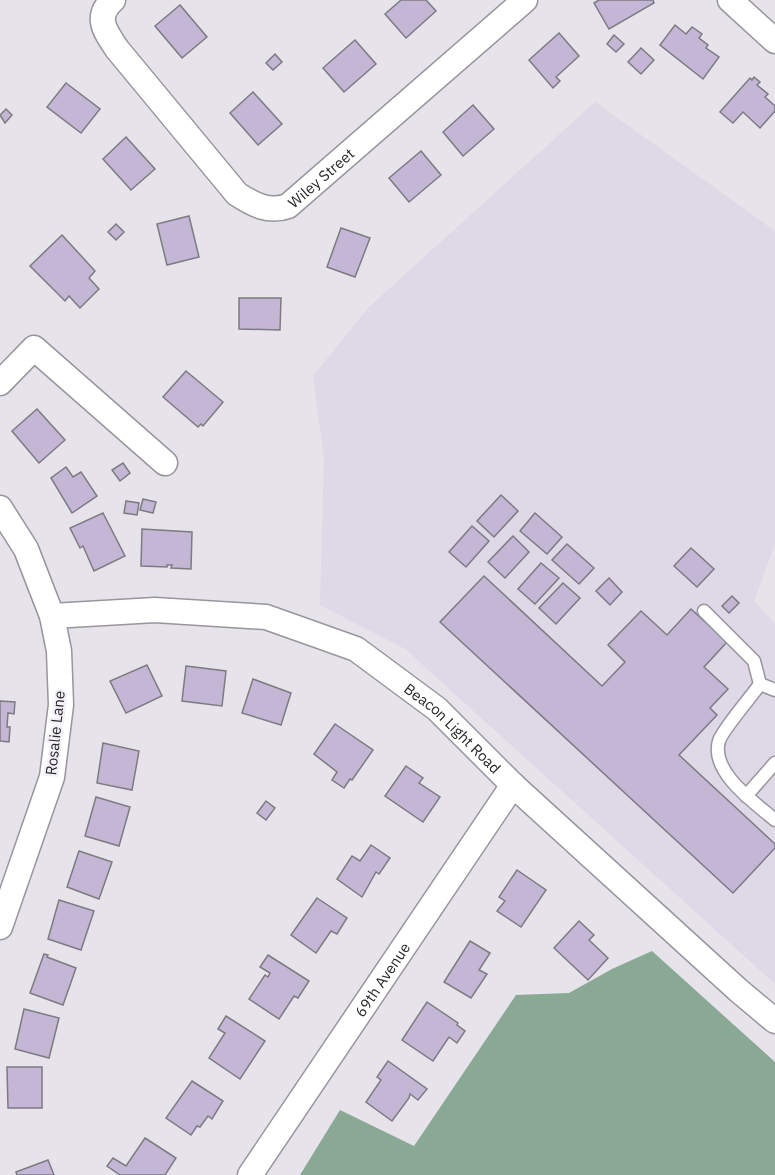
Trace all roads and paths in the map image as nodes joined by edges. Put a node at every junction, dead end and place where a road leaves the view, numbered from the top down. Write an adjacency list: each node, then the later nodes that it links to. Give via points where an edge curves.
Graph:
1 (113, 0): 2 (street, Wiley Street, via 104,8 102,23 117,49 237,194 249,202 278,210 288,206)
2 (525, 0)
3 (730, 0): 4 (street)
4 (775, 41)
5 (6, 377): 6 (street, via 34,348)
6 (165, 463)
7 (0, 508): 9 (street, Rosalie Lane, via 26,549)
8 (704, 612): 10 (lane, via 754,661)
9 (52, 616): 13 (street, Beacon Light Road, via 155,610 266,617 356,649 437,709); 16 (street, Rosalie Lane, via 59,651 61,705 52,777)
10 (760, 684): 11 (lane); 14 (lane, via 720,739 718,756 729,777)
11 (775, 690)
12 (775, 763): 14 (lane)
13 (513, 785): 17 (street, Beacon Light Road); 18 (street, 69th Avenue)
14 (746, 796): 15 (lane)
15 (775, 820)
16 (0, 927)
17 (775, 1021)
18 (250, 1175)

